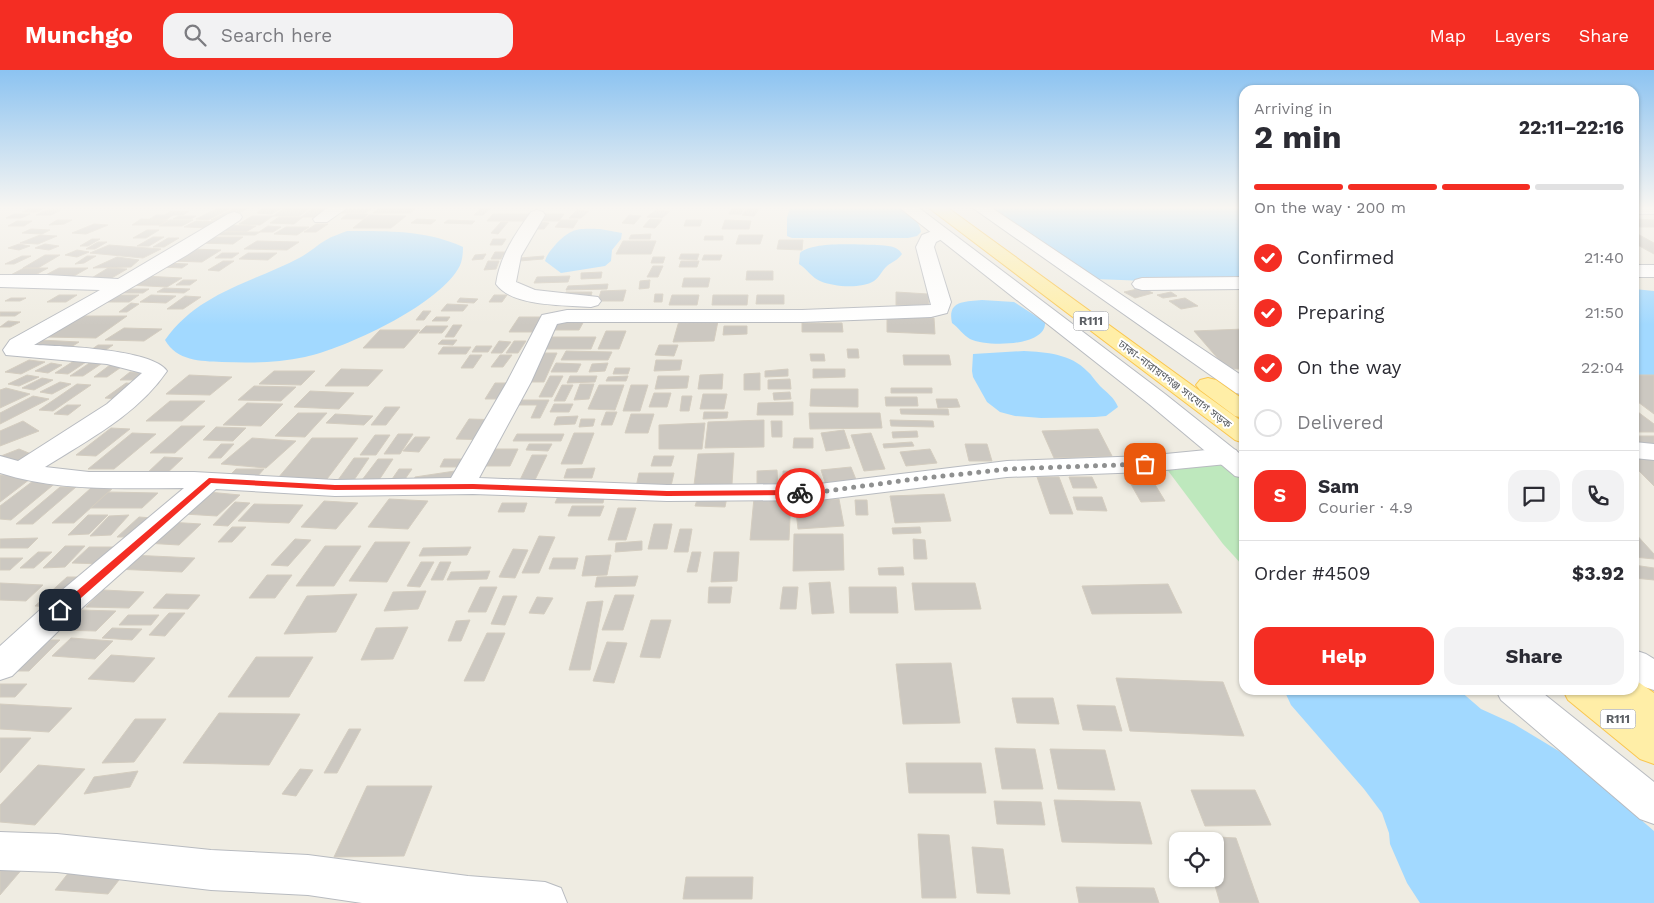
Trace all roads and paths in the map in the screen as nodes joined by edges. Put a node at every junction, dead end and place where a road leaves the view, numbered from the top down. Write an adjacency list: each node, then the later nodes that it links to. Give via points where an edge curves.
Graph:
1 (187, 247): 13 (street)
2 (517, 247): 14 (street, via 506,273 506,284 513,291 622,306)
3 (925, 247): 14 (street, via 941,302 940,309 865,315)
4 (958, 247): 20 (street)
5 (989, 247): 17 (main road, ঢাকা-নারায়ণগঞ্জ সংযোগ সড়ক / R111)
6 (1014, 247): 16 (main road, ঢাকা-নারায়ণগঞ্জ সংযোগ সড়ক / R111)
7 (1037, 247): 15 (street)
8 (1639, 271): 9 (street)
9 (1654, 271)
10 (0, 280): 13 (street)
11 (1239, 283): 12 (street)
12 (1142, 284)
13 (119, 285): 21 (street, via 14,350 125,360 156,371 152,379 113,410)
14 (654, 316): 23 (street, via 550,319)
15 (1239, 385)
16 (1239, 407)
17 (1239, 432)
18 (1639, 450): 19 (street)
19 (1654, 452)
20 (1235, 463): 23 (street, via 1007,469 819,492 667,493)
21 (11, 467): 22 (street, via 50,477)
22 (209, 481): 23 (street, via 335,488); 24 (street)
23 (460, 487)
24 (0, 666)
25 (1639, 667): 26 (street)
26 (1654, 678)
27 (1520, 695): 32 (street)
28 (1587, 695): 31 (main road, R111)
29 (1631, 695): 30 (main road, R111)
30 (1654, 712)
31 (1654, 748)
32 (1654, 806)
33 (0, 851): 34 (street, via 308,876 468,897)
34 (545, 903)

